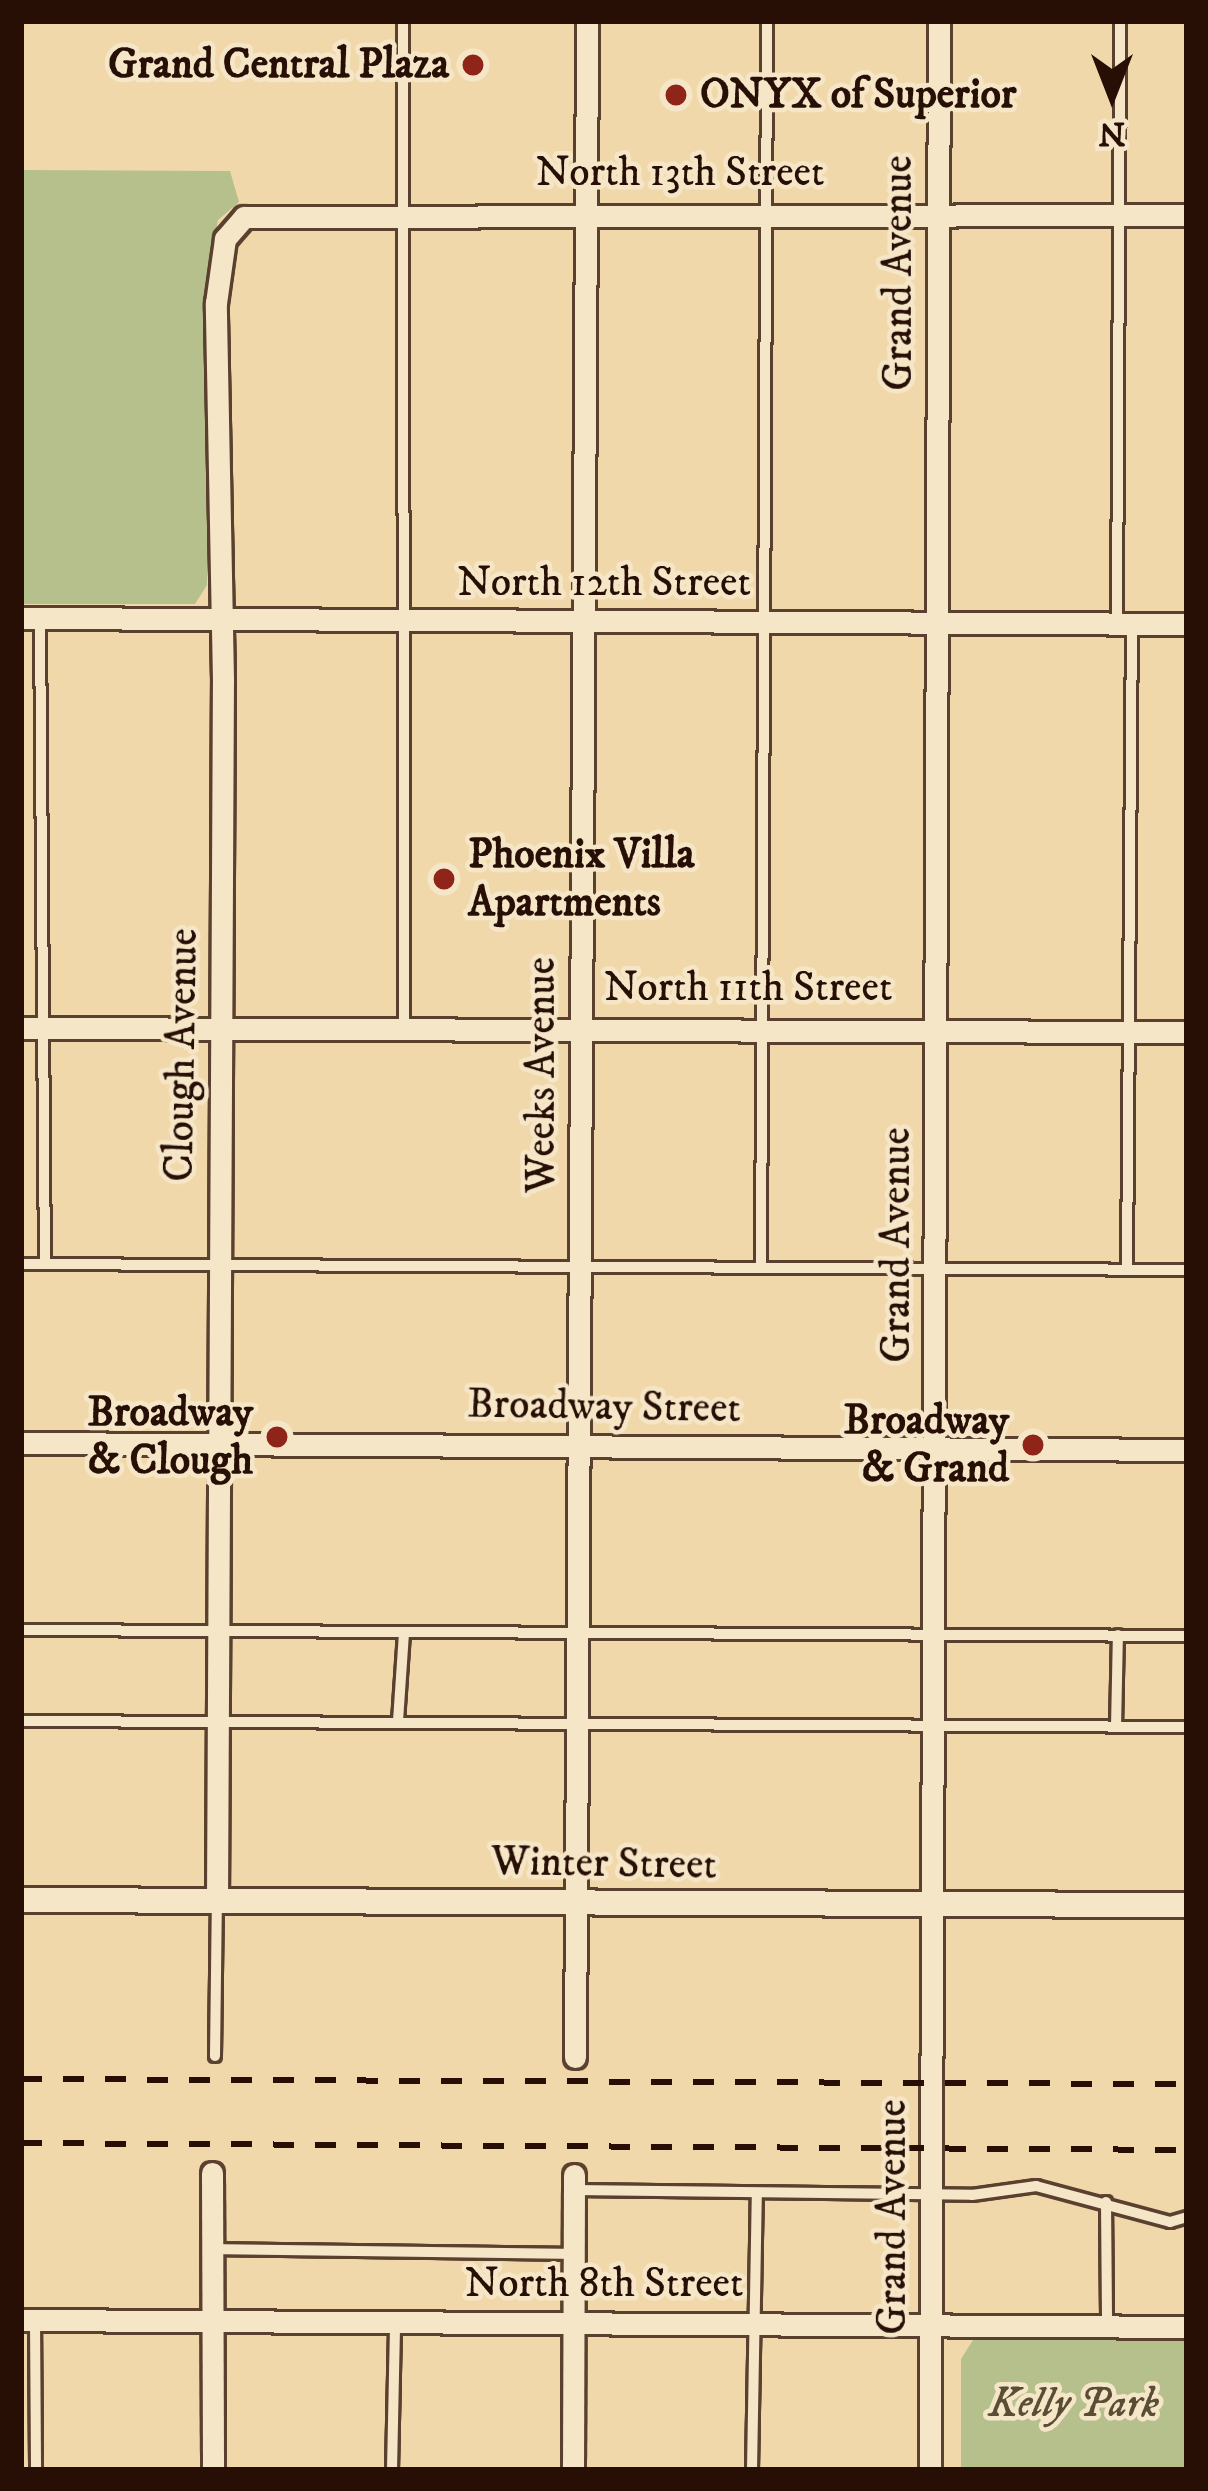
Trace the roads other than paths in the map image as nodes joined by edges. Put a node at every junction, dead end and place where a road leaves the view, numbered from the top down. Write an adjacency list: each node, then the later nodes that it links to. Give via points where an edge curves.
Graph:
1 (403, 21): 11 (lane)
2 (587, 21): 6 (street, Weeks Avenue)
3 (767, 21): 7 (lane)
4 (939, 21): 8 (street, Grand Avenue)
5 (1120, 21): 9 (lane)
6 (586, 211): 7 (street, North 13th Street); 11 (street, North 13th Street); 16 (street, Weeks Avenue)
7 (765, 212): 8 (street, North 13th Street); 17 (lane)
8 (939, 212): 9 (street, North 13th Street); 18 (street, Grand Avenue)
9 (1118, 214): 10 (street, North 13th Street); 19 (lane)
10 (1187, 215)
11 (403, 216): 12 (street, North 13th Street); 15 (lane)
12 (244, 217): 14 (street, Clough Avenue, via 225,239 216,303)
13 (30, 618): 14 (street, North 12th Street); 25 (lane)
14 (218, 619): 15 (street, North 12th Street); 22 (street, Clough Avenue)
15 (405, 620): 16 (street, North 12th Street); 21 (lane)
16 (584, 621): 17 (street, North 12th Street); 23 (street, Weeks Avenue)
17 (762, 623): 18 (street, North 12th Street); 26 (lane)
18 (939, 623): 19 (street, North 12th Street); 27 (street, Grand Avenue)
19 (1125, 624): 20 (street, North 12th Street); 28 (lane)
20 (1187, 624)
21 (404, 1026): 22 (street, North 11th Street); 23 (street, North 11th Street)
22 (222, 1027): 25 (street, North 11th Street); 34 (street, Clough Avenue)
23 (581, 1027): 26 (street, North 11th Street); 32 (street, Weeks Avenue)
24 (21, 1028): 25 (street, North 11th Street)
25 (45, 1028): 31 (lane)
26 (758, 1028): 27 (street, North 11th Street); 35 (lane)
27 (937, 1028): 28 (street, North 11th Street); 33 (street, Grand Avenue)
28 (1130, 1031): 29 (street, North 11th Street); 36 (lane)
29 (1187, 1032)
30 (21, 1264): 31 (lane)
31 (45, 1264): 34 (lane)
32 (580, 1265): 34 (lane); 35 (lane); 40 (street, Weeks Avenue)
33 (935, 1265): 35 (lane); 36 (lane); 41 (street, Grand Avenue)
34 (218, 1267): 39 (street, Clough Avenue)
35 (761, 1268)
36 (1127, 1269): 37 (lane)
37 (1187, 1270)
38 (21, 1443): 39 (street, Broadway Street)
39 (218, 1444): 40 (street, Broadway Street); 45 (street, Clough Avenue)
40 (579, 1445): 41 (street, Broadway Street); 43 (street, Weeks Avenue)
41 (936, 1450): 42 (street, Broadway Street); 47 (street, Grand Avenue)
42 (1187, 1450)
43 (578, 1629): 46 (lane); 47 (lane); 53 (street, Weeks Avenue)
44 (21, 1630): 45 (lane)
45 (218, 1631): 46 (lane); 52 (street, Clough Avenue)
46 (404, 1633): 51 (lane)
47 (936, 1633): 48 (lane); 54 (street, Grand Avenue)
48 (1118, 1635): 49 (lane); 55 (lane)
49 (1187, 1636)
50 (21, 1721): 52 (lane)
51 (398, 1721): 52 (lane); 53 (lane)
52 (219, 1723): 58 (street, Clough Avenue)
53 (578, 1724): 54 (lane); 59 (street, Weeks Avenue)
54 (935, 1725): 55 (lane); 61 (street, Grand Avenue)
55 (1116, 1727): 56 (lane)
56 (1187, 1727)
57 (21, 1900): 58 (street, Winter Street)
58 (217, 1902): 59 (street, Winter Street); 62 (lane)
59 (576, 1904): 61 (street, Winter Street); 63 (street, Weeks Avenue)
60 (1187, 1905): 61 (street, Winter Street)
61 (934, 1906): 67 (street, Grand Avenue)
62 (215, 2056)
63 (575, 2057)
64 (212, 2173): 70 (street)
65 (574, 2182): 66 (lane); 71 (street)
66 (757, 2193): 67 (lane); 76 (lane)
67 (932, 2195): 68 (lane, via 1036,2186); 77 (street, Grand Avenue)
68 (1106, 2202): 69 (lane, via 1170,2222); 78 (lane)
69 (1187, 2217)
70 (212, 2249): 71 (lane); 73 (street)
71 (574, 2254): 75 (street)
72 (28, 2320): 73 (street, North 8th Street); 80 (lane)
73 (212, 2320): 74 (street, North 8th Street); 81 (street)
74 (395, 2322): 75 (street, North 8th Street); 82 (lane)
75 (574, 2322): 76 (street, North 8th Street); 83 (street)
76 (753, 2324): 77 (street, North 8th Street); 84 (lane)
77 (932, 2326): 78 (street, North 8th Street); 85 (street, Grand Avenue)
78 (1107, 2326): 79 (street, North 8th Street)
79 (1187, 2326)
80 (36, 2470)
81 (213, 2470)
82 (392, 2470)
83 (573, 2470)
84 (752, 2470)
85 (930, 2470)

